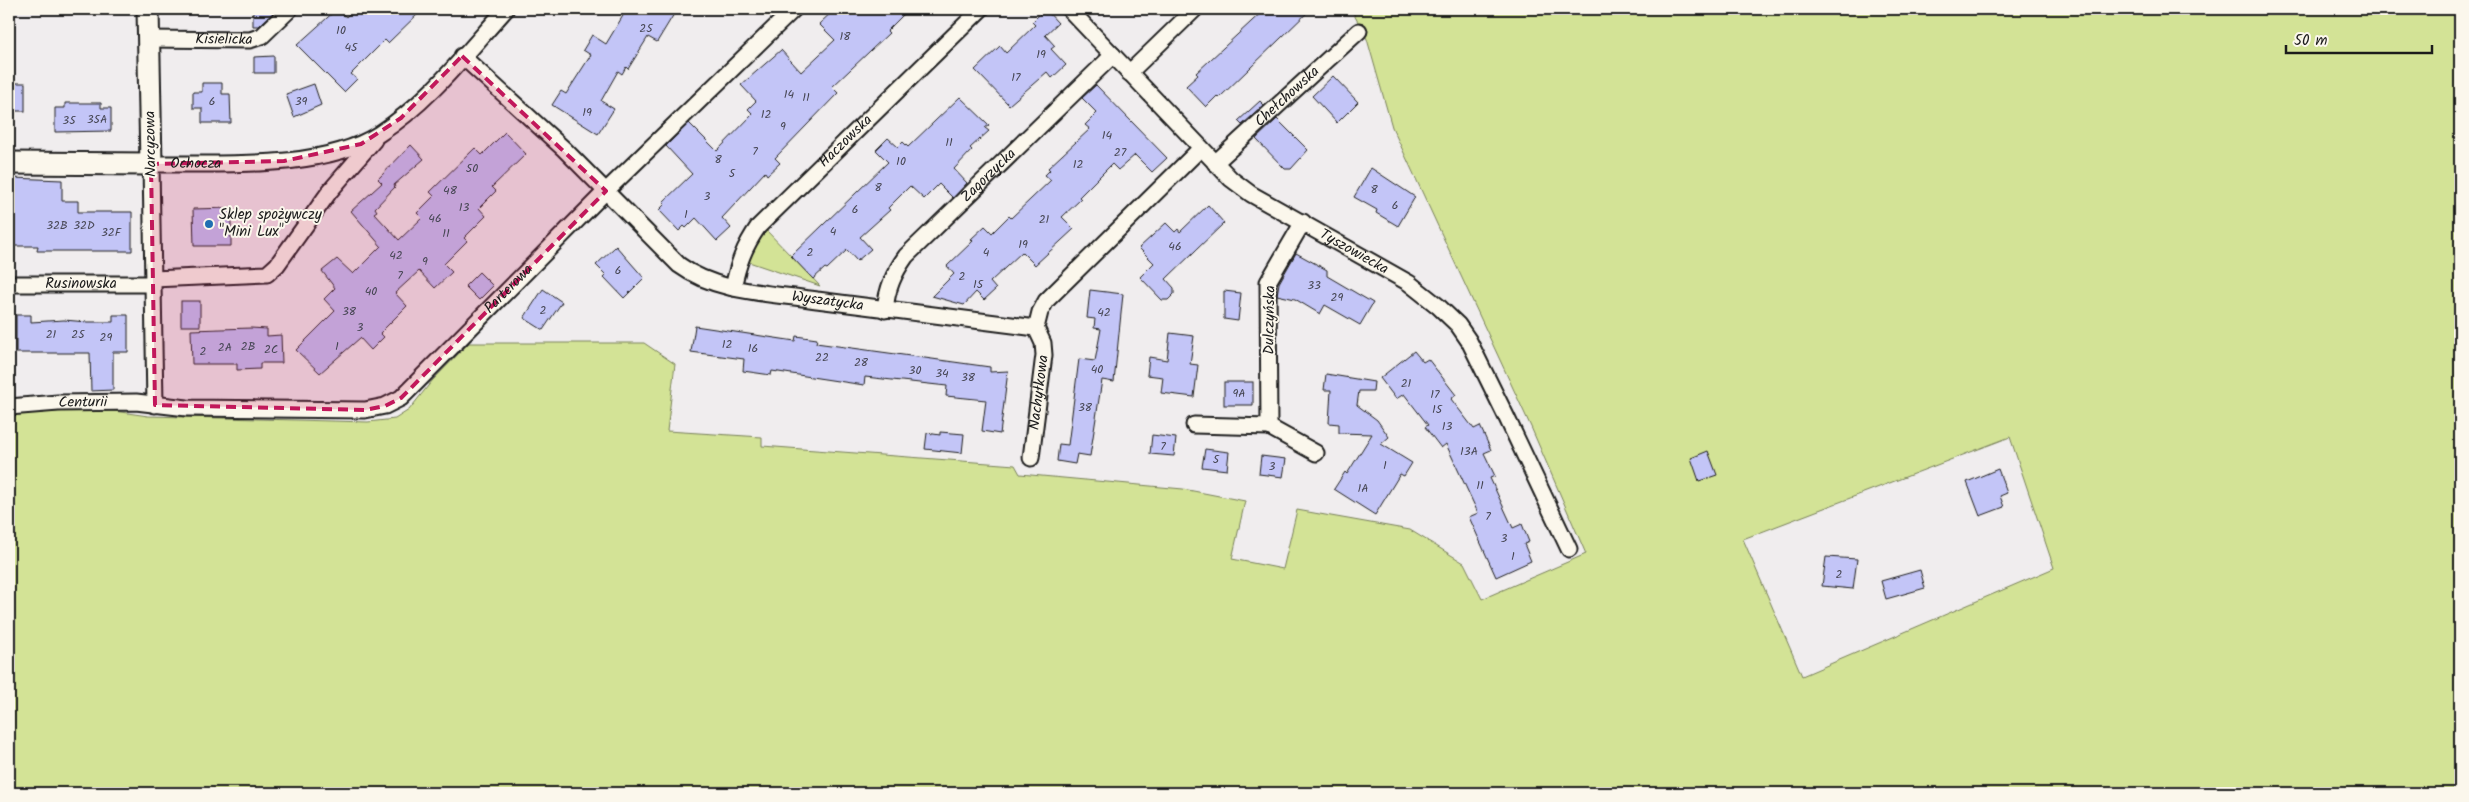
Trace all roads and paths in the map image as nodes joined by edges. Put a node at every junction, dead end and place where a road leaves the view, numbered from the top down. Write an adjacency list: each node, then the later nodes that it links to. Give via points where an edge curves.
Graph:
1 (148, 9): 9 (street, Narcyzowa)
2 (290, 9): 9 (street, Kisielicka, via 262,36 250,40)
3 (506, 9): 11 (street, Ochocza)
4 (794, 9): 18 (street, Parterowa)
5 (981, 9): 22 (street, Haczowska, via 758,227 738,261)
6 (1069, 9): 10 (street, Tyszowiecka)
7 (1195, 9): 12 (street)
8 (1359, 31): 16 (street, Chełchowska)
9 (148, 39): 17 (street, Narcyzowa)
10 (1113, 55): 12 (street, Tyszowiecka); 23 (street, Zagorzycka, via 906,256 889,285)
11 (462, 56): 13 (street, Ochocza, via 431,90); 18 (street, Wyszatycka)
12 (1129, 73): 14 (street, Tyszowiecka)
13 (379, 135): 17 (street, Ochocza, via 345,149 303,159); 20 (street, Ochocza, via 330,192 278,265 267,274)
14 (1201, 148): 16 (street, Tyszowiecka); 24 (street, via 1046,301)
15 (9, 163): 17 (street, Ochocza)
16 (1215, 163): 19 (street, Tyszowiecka, via 1251,194)
17 (151, 164): 20 (street, Narcyzowa)
18 (606, 191): 22 (street, Wyszatycka, via 679,265 697,276); 25 (street, Parterowa, via 401,398 385,406 365,410)
19 (1303, 222): 28 (street, Dulczyńska, via 1268,282); 31 (street, Tyszowiecka, via 1409,283 1458,325 1506,416)
20 (153, 281): 21 (street, Rusinowska); 25 (street, Narcyzowa)
21 (9, 284)
22 (733, 288): 23 (street, Wyszatycka)
23 (885, 310): 24 (street, Wyszatycka)
24 (1036, 328): 30 (street, Nachyłkowa, via 1044,354)
25 (155, 405): 26 (street, Centurii, via 136,402 58,403)
26 (9, 407)
27 (1194, 425): 28 (street)
28 (1269, 427): 29 (street)
29 (1316, 453)
30 (1031, 458)
31 (1568, 549)

